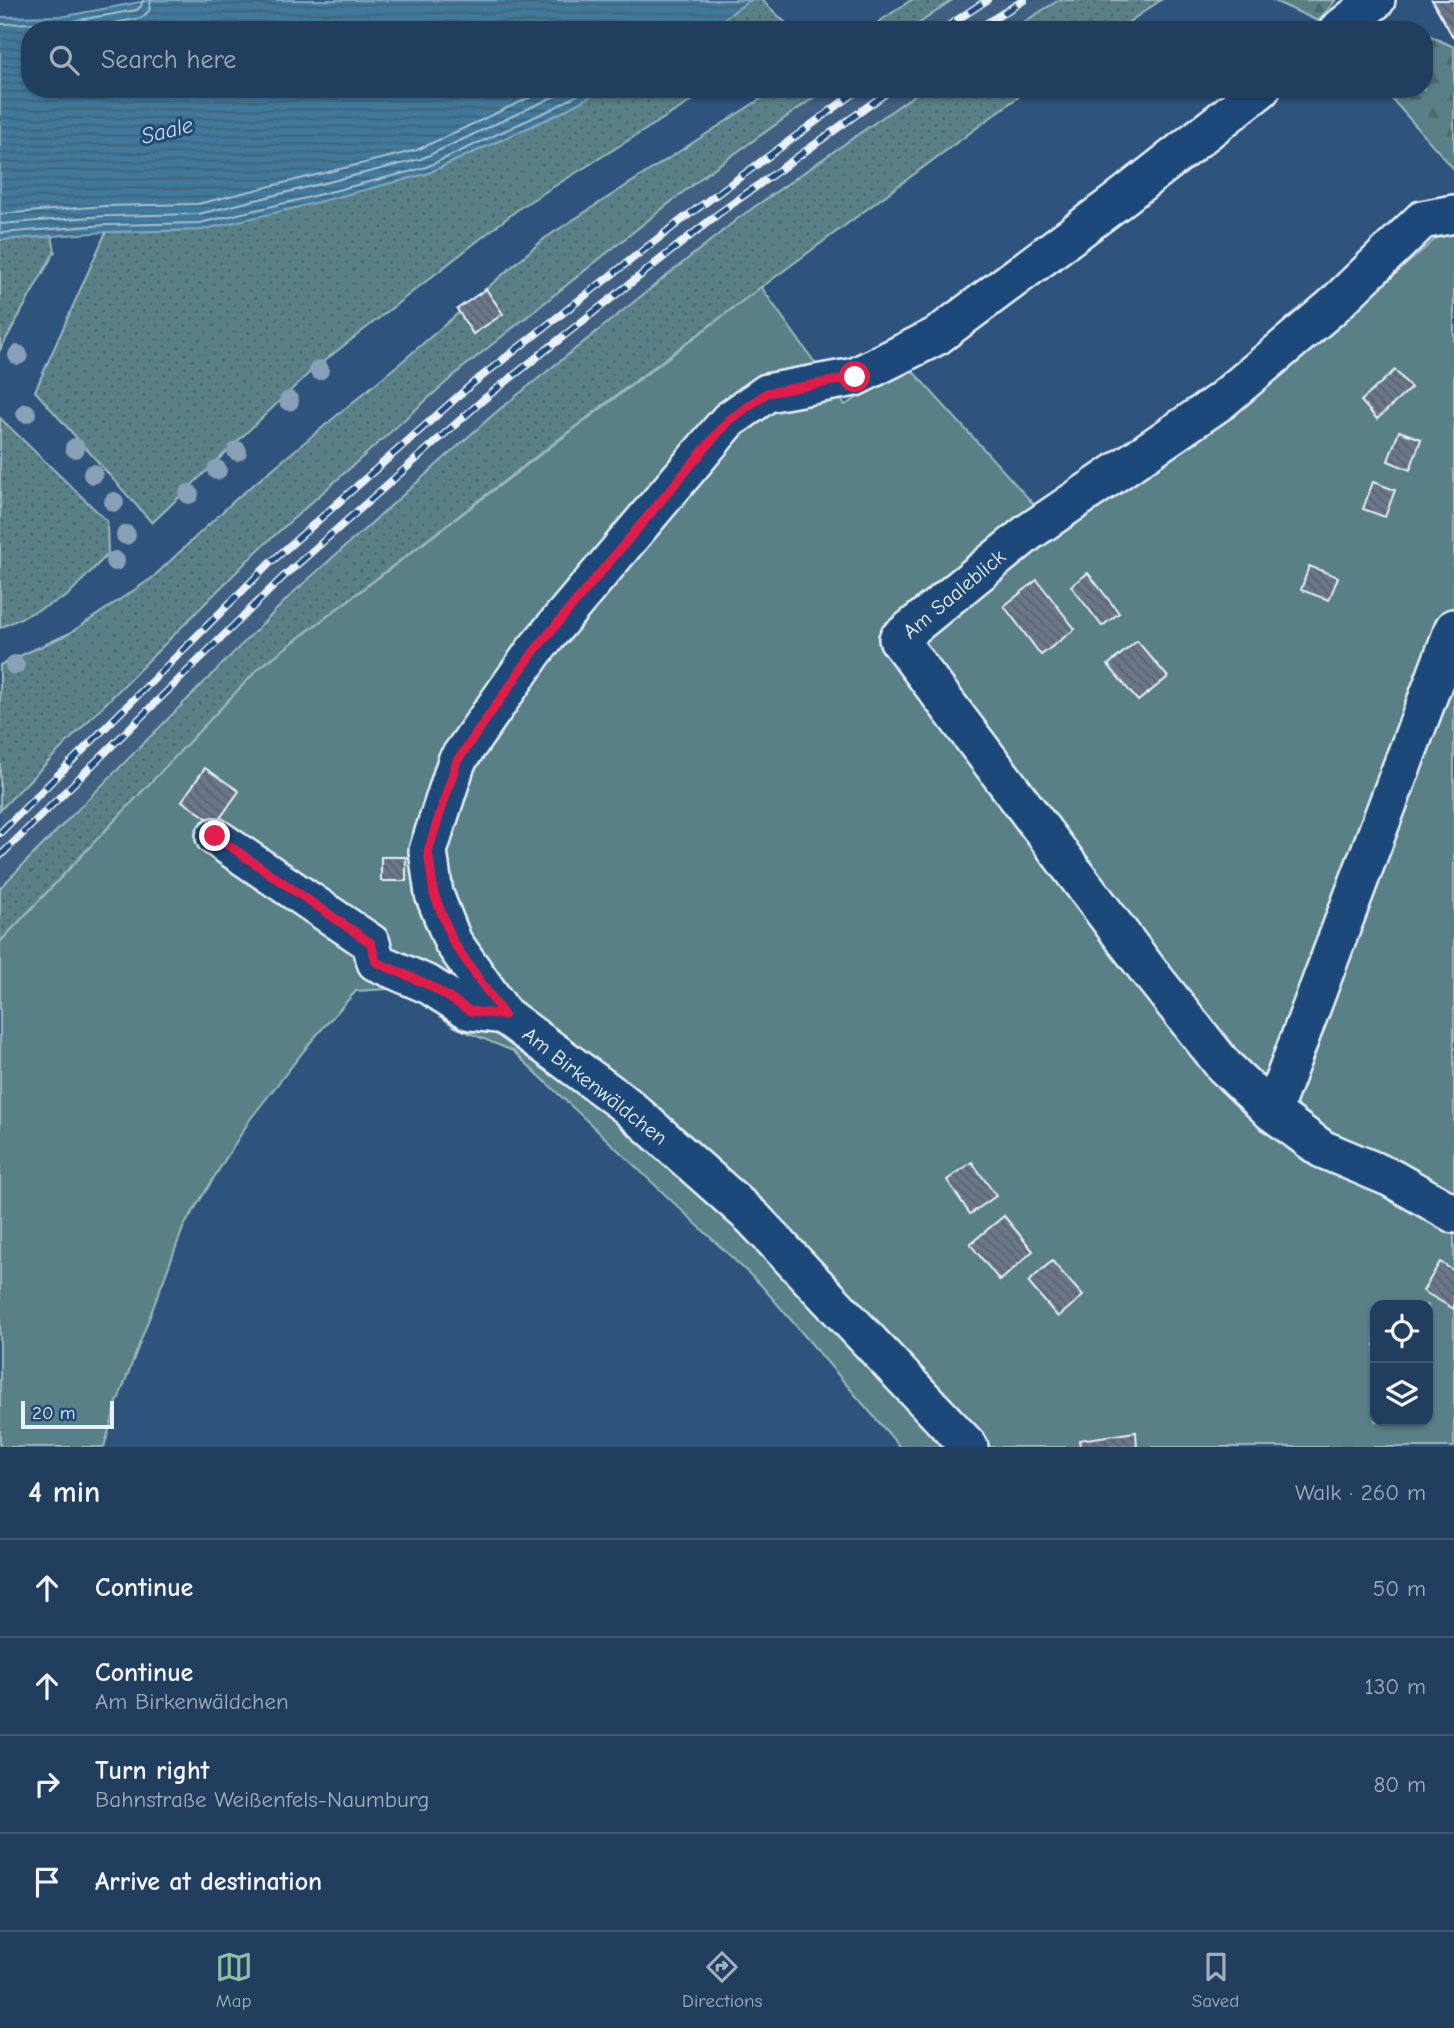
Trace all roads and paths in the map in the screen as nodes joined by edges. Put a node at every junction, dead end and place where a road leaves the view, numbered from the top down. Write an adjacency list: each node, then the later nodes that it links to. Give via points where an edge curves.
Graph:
1 (1376, 0): 2 (street)
2 (1349, 21)
3 (1249, 98): 7 (street, Am Birkenwäldchen, via 937,336 855,377 767,393 729,420 535,650 457,761 428,851 434,894 453,942)
4 (1454, 214): 8 (street, Am Saaleblick, via 1422,220 1332,307 1221,401 1029,532 898,639 1147,969 1224,1066)
5 (1454, 628): 8 (street)
6 (215, 836): 7 (street, via 371,943 376,962 429,985 470,1011)
7 (504, 1015): 10 (street, Am Birkenwäldchen, via 626,1105 753,1218)
8 (1272, 1112): 9 (street, Am Saaleblick, via 1322,1149 1391,1178)
9 (1454, 1214)
10 (969, 1447)

